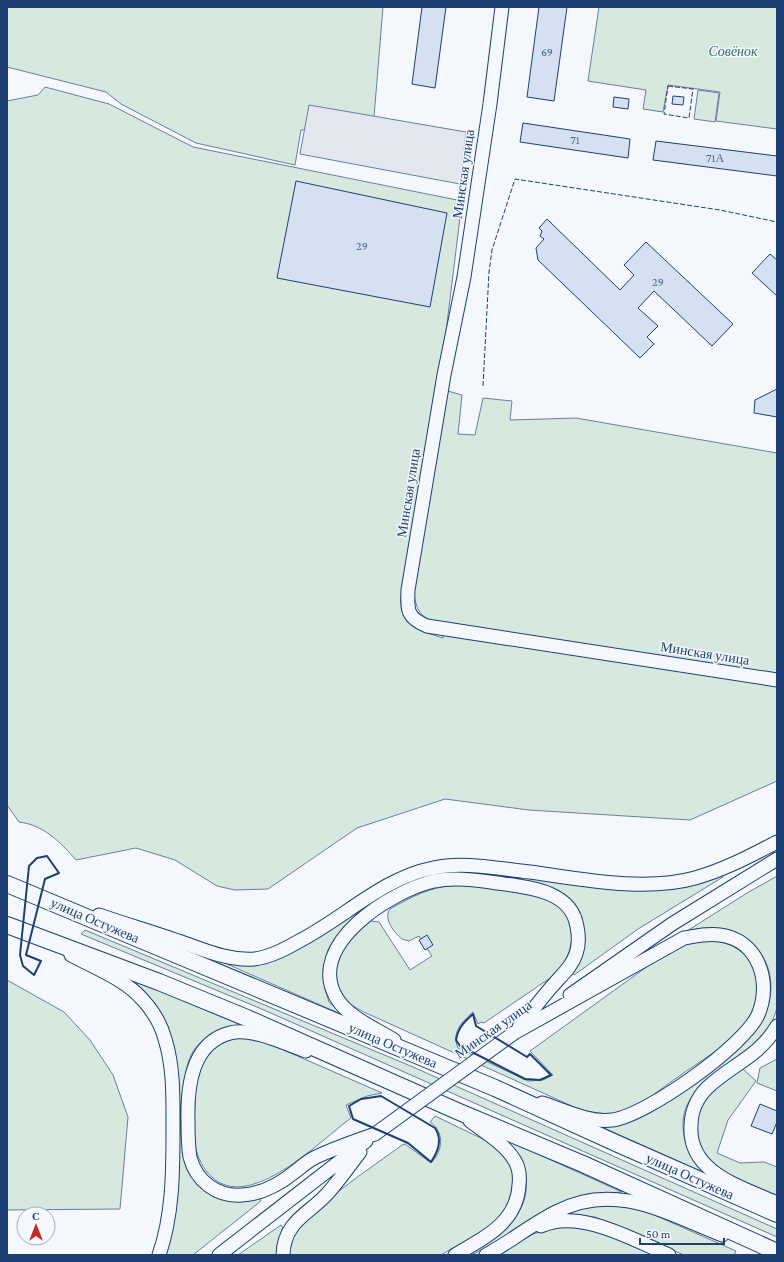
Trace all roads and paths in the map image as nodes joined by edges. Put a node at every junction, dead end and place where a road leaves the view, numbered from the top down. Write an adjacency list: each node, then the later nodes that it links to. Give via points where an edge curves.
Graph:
1 (502, 7): 2 (street, Минская улица, via 477,192 411,574 408,611 418,622 427,626)
2 (777, 680)
3 (777, 842): 6 (street, via 722,869 670,882 623,883 496,868 453,865 435,867 404,877 372,894 318,931 285,949 254,959 213,954)
4 (777, 859): 10 (street, Минская улица, via 672,924)
5 (7, 884): 6 (main road, улица Остужева)
6 (33, 894): 11 (main road, улица Остужева)
7 (7, 925): 8 (main road)
8 (26, 933): 12 (main road, via 159,982); 20 (street, via 133,989 158,1020 165,1037 172,1074 173,1156 169,1218)
9 (777, 1026): 16 (street, via 759,1050 724,1074 700,1096 695,1104 690,1135 698,1156 710,1170)
10 (514, 1034): 11 (street, via 569,969 576,954 579,938 576,920 569,907 553,894 540,890 483,881 448,879 433,882 409,890 359,922 338,944 330,971 334,992 345,1008); 13 (street, via 684,938 703,934 722,935 735,940 748,949 763,972 762,1004 748,1030 718,1058 634,1114 612,1120 590,1118); 15 (street, Минская улица, bridge)
11 (424, 1058): 13 (main road, улица Остужева)
12 (380, 1078): 14 (main road); 15 (street, via 258,1034 238,1032 221,1036 205,1049 195,1064 189,1086 189,1141 192,1164 202,1180 213,1189 226,1194 242,1195 271,1188 314,1157)
13 (494, 1088): 17 (main road, улица Остужева)
14 (457, 1111): 19 (main road); 23 (street, via 506,1150 515,1162 520,1181 517,1201 505,1221 488,1235)
15 (375, 1134): 21 (street, Минская улица); 22 (street, via 326,1195 301,1216 291,1229 286,1238)
16 (777, 1203)
17 (777, 1214)
18 (512, 1239): 24 (street); 25 (street, via 545,1224 580,1221 597,1225); 26 (street, via 557,1211 585,1201 613,1198 651,1207)
19 (777, 1252)
20 (158, 1255)
21 (218, 1255)
22 (283, 1255)
23 (455, 1255)
24 (486, 1255)
25 (669, 1255)
26 (773, 1255)

